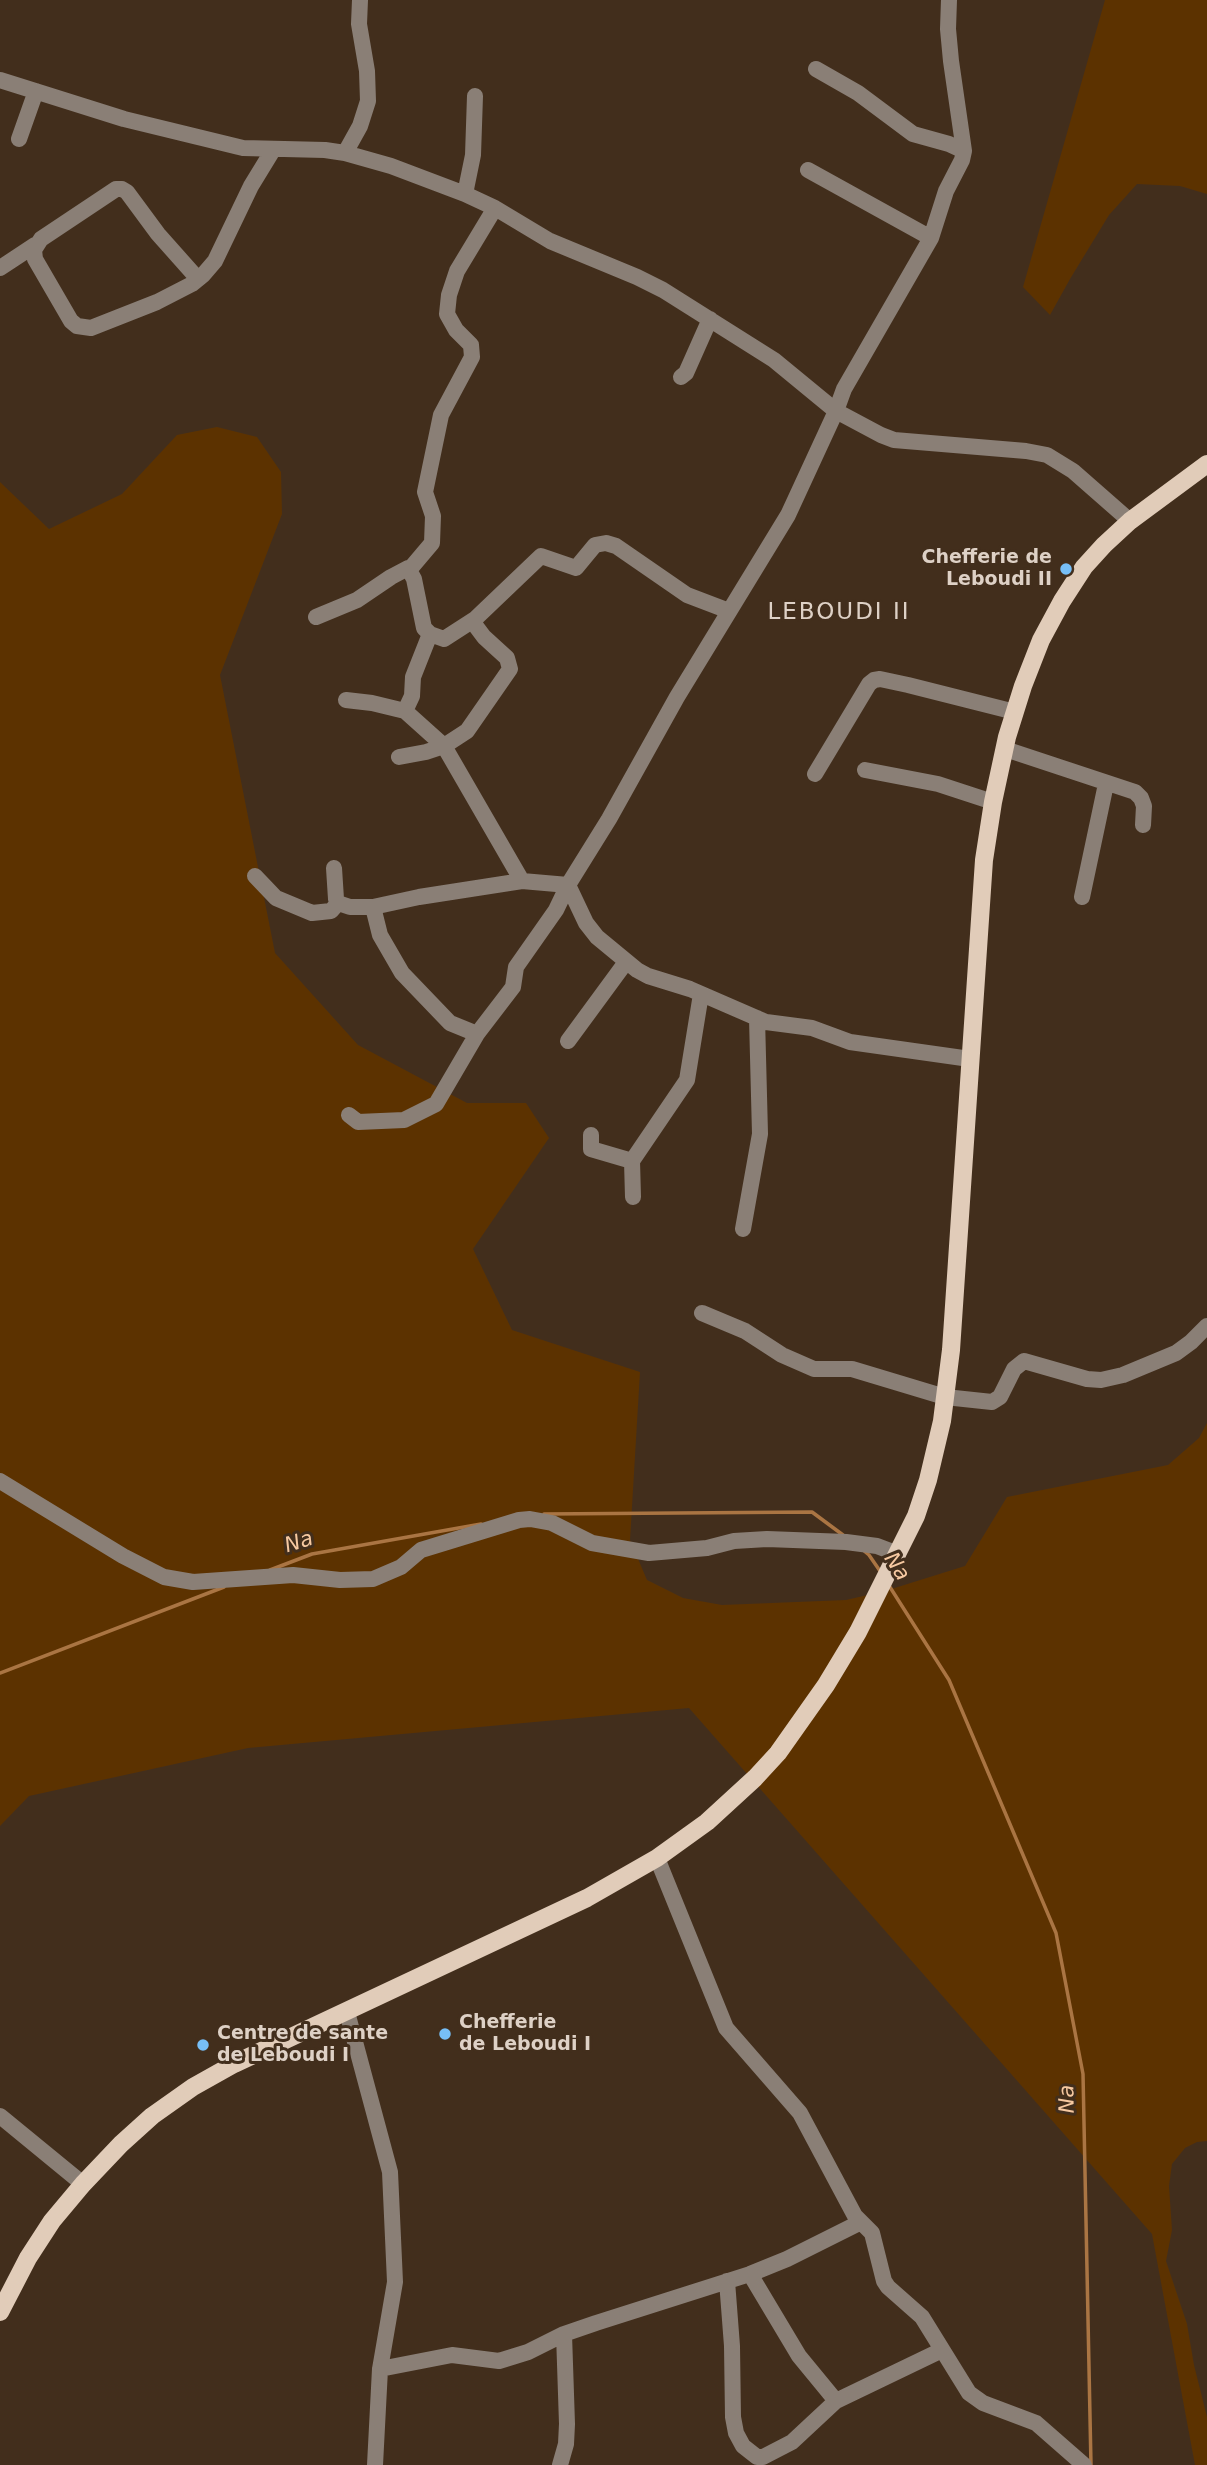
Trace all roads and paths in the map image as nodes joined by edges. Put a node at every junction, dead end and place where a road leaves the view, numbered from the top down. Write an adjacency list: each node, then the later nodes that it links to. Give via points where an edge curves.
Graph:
1 (360, 0): 10 (street, via 368,101)
2 (949, 0): 9 (street, via 951,61)
3 (816, 69): 9 (street, via 913,134)
4 (0, 80): 5 (street)
5 (36, 91): 7 (street); 8 (street, via 124,120 243,148)
6 (475, 96): 12 (street)
7 (19, 139)
8 (273, 150): 10 (street); 17 (street, via 215,261)
9 (964, 151): 14 (street)
10 (345, 153): 12 (street)
11 (808, 170): 14 (street)
12 (466, 194): 13 (street)
13 (495, 208): 18 (street, via 533,233 637,277); 23 (street, via 457,271 449,295 447,314 471,345 472,357 440,415 425,492 433,516 432,543)
14 (931, 237): 20 (street, via 844,389)
15 (35, 245): 16 (street); 17 (street, via 122,189); 17 (street, via 35,259 71,321 83,328 157,302)
16 (0, 268)
17 (198, 279)
18 (710, 319): 19 (street); 20 (street, via 774,360)
19 (681, 377)
20 (836, 411): 22 (street, via 894,440 1047,455 1073,471); 24 (street, via 788,515)
21 (1207, 464): 22 (main road)
22 (1130, 521): 30 (main road, via 1090,560 1062,601 1041,640)
23 (411, 569): 25 (street); 27 (street)
24 (729, 611): 26 (street, via 687,595 606,543 595,545 576,568 541,556); 42 (street)
25 (316, 617)
26 (475, 619): 27 (street, via 444,639); 31 (street, via 484,637 507,658 510,669 467,731)
27 (429, 634): 29 (street)
28 (346, 700): 29 (street)
29 (405, 711): 31 (street)
30 (1015, 712): 32 (main road); 35 (street, via 874,680)
31 (444, 746): 33 (street); 41 (street)
32 (1005, 749): 36 (street); 37 (main road)
33 (399, 757)
34 (865, 770): 37 (street, via 938,784)
35 (815, 774)
36 (1106, 784): 38 (street, via 1141,798); 43 (street)
37 (993, 802): 51 (main road, via 984,860)
38 (1143, 825)
39 (334, 868): 44 (street)
40 (255, 876): 44 (street, via 276,898 312,912 331,911)
41 (522, 881): 42 (street); 45 (street)
42 (568, 885): 46 (street, via 591,930); 49 (street, via 556,911 516,967 513,987)
43 (1082, 897)
44 (338, 903): 45 (street)
45 (373, 907): 49 (street, via 380,935 402,973 450,1023)
46 (626, 962): 47 (street, via 649,976); 50 (street)
47 (701, 994): 48 (street); 54 (street, via 687,1080)
48 (757, 1018): 51 (street, via 812,1028 859,1044); 56 (street, via 761,1134)
49 (477, 1034): 52 (street, via 436,1104 404,1120 358,1122)
50 (568, 1041)
51 (970, 1059): 59 (main road)
52 (349, 1115)
53 (592, 1135): 54 (street, via 591,1149)
54 (632, 1161): 55 (street)
55 (633, 1197)
56 (743, 1229)
57 (702, 1313): 59 (street, via 814,1368 852,1370)
58 (1207, 1326): 59 (street, via 1176,1353 1123,1375 1101,1380 1024,1361 1014,1369 997,1400)
59 (945, 1397): 61 (main road, via 928,1480)
60 (0, 1480): 61 (street, via 123,1556 164,1577 193,1583 293,1575 373,1579 401,1567 421,1550 530,1519 552,1523 592,1543 649,1553 767,1539 846,1542)
61 (898, 1554): 62 (main road, via 845,1654 778,1753 706,1822)
62 (657, 1858): 63 (main road, via 587,1898); 66 (street, via 726,2028 800,2113)
63 (347, 2012): 65 (main road, via 193,2087 152,2116); 72 (street, via 390,2172 394,2283)
64 (0, 2116): 65 (street)
65 (83, 2184): 69 (main road, via 28,2258)
66 (861, 2222): 67 (street); 71 (street, via 872,2233 884,2281 922,2317)
67 (750, 2274): 68 (street); 73 (street, via 799,2356)
68 (727, 2281): 70 (street); 73 (street, via 733,2417 736,2433 749,2453 763,2457 802,2435)
69 (0, 2312)
70 (565, 2334): 72 (street, via 499,2361 452,2355); 75 (street, via 567,2424)
71 (942, 2350): 73 (street); 76 (street, via 975,2399 1036,2423)
72 (380, 2369): 74 (street)
73 (836, 2401)
74 (375, 2465)
75 (560, 2465)
76 (1084, 2465)

